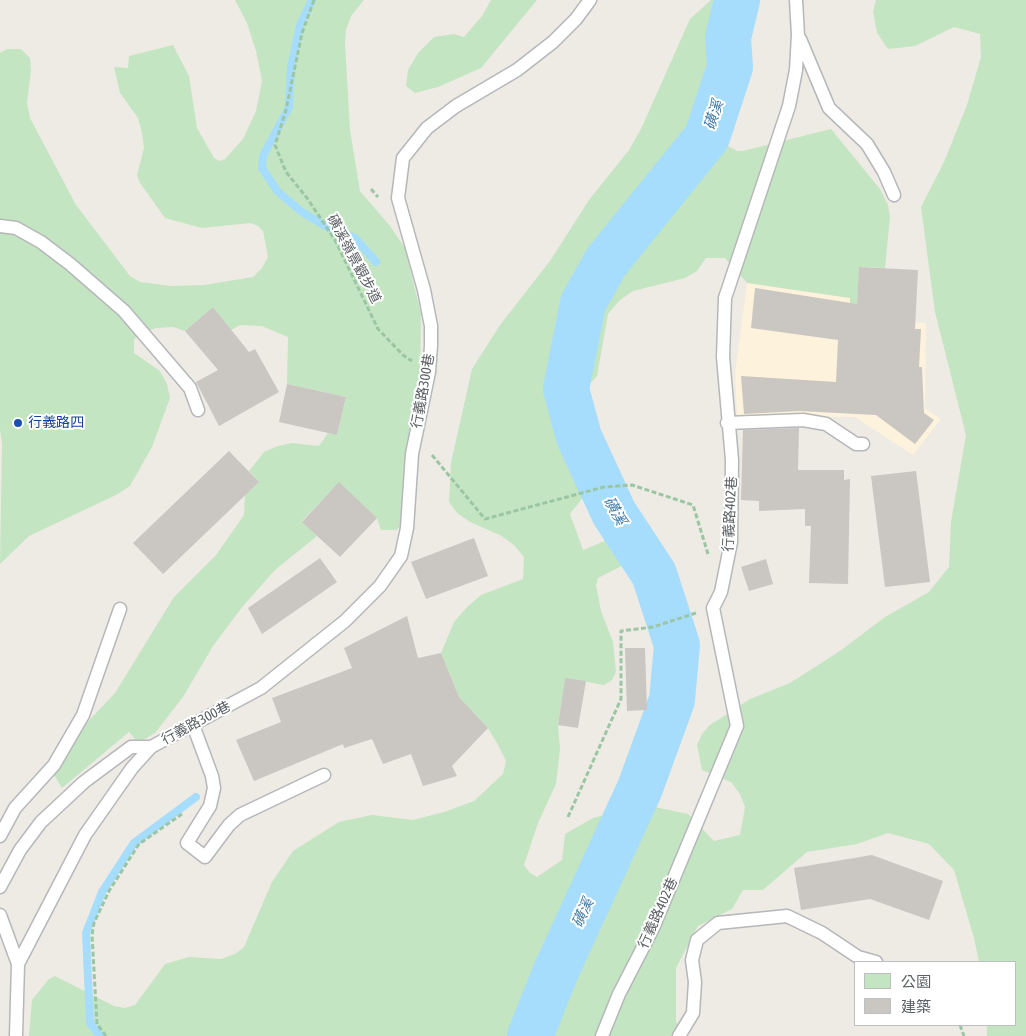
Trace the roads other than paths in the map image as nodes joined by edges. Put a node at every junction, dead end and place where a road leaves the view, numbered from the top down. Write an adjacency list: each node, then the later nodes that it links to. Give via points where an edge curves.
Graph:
1 (590, 0): 10 (lane, 行義路300巷, via 553,42 427,128 403,158 398,198 431,326 429,372 415,436 401,556 380,586 345,621 261,688)
2 (796, 0): 3 (lane, 行義路402巷)
3 (798, 34): 4 (lane, via 828,108 866,144); 7 (lane, 行義路402巷, via 789,106 725,298 723,358)
4 (894, 195)
5 (0, 226): 6 (lane, via 16,228 41,242 124,311 190,388)
6 (198, 410)
7 (727, 423): 8 (lane, via 803,420 826,424 856,444); 19 (lane, 行義路402巷, via 732,460 731,542 721,592 713,608 737,726 654,926 619,994)
8 (864, 444)
9 (120, 609): 13 (lane, via 83,715 54,765 15,808)
10 (193, 725): 11 (lane, 行義路300巷); 12 (lane, via 214,788 210,806 186,843 205,857 240,815)
11 (151, 747): 14 (lane, 行義路300巷, via 131,747 84,782 41,822 20,850); 17 (lane, 行義路300巷, via 132,768 85,835)
12 (324, 775)
13 (0, 836)
14 (0, 886)
15 (0, 915): 17 (lane, 行義路300巷)
16 (872, 961): 20 (lane, via 858,957 822,933 787,916 718,923 697,940 692,960 695,982 693,1013)
17 (18, 964): 18 (lane, 行義路300巷)
18 (16, 1036)
19 (602, 1036)
20 (679, 1036)

